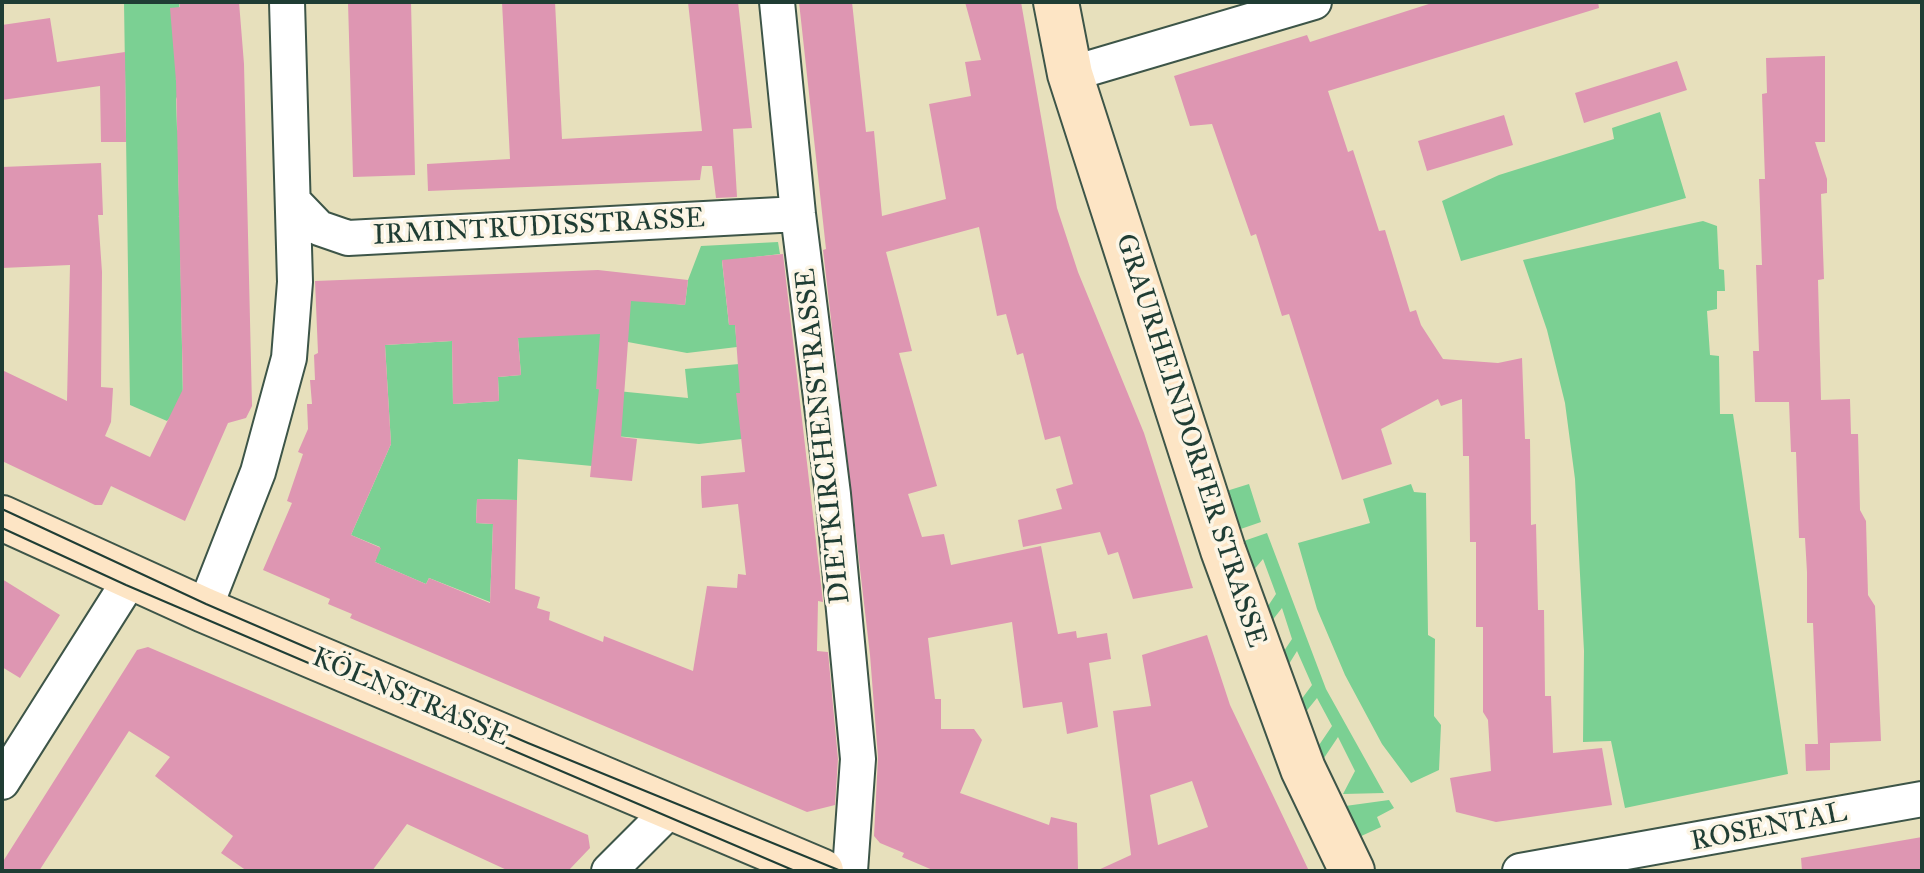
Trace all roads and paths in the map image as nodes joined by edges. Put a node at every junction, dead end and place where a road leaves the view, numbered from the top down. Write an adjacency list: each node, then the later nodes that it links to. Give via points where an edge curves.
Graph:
1 (287, 2): 6 (street)
2 (777, 2): 7 (street, DIETKIRCHENSTRASSE)
3 (1056, 2): 5 (street, GRAURHEINDORFER STRASSE)
4 (1314, 2): 5 (street)
5 (1070, 74): 18 (street, GRAURHEINDORFER STRASSE, via 1223,550 1303,769)
6 (293, 201): 7 (street, IRMINTRUDISSTRASSE, via 319,228 348,238); 10 (street, via 295,282 289,358 258,472)
7 (798, 214): 17 (street, DIETKIRCHENSTRASSE, via 833,494 858,759)
8 (2, 518): 9 (street, KÖLNSTRASSE)
9 (131, 578): 10 (street, KÖLNSTRASSE); 11 (street)
10 (204, 610): 13 (street, KÖLNSTRASSE)
11 (2, 782)
12 (1922, 799): 14 (street, ROSENTAL)
13 (671, 809): 15 (street); 16 (street, KÖLNSTRASSE)
14 (1605, 865): 19 (street, ROSENTAL)
15 (609, 871)
16 (821, 871)
17 (850, 871)
18 (1352, 871)
19 (1520, 871)

